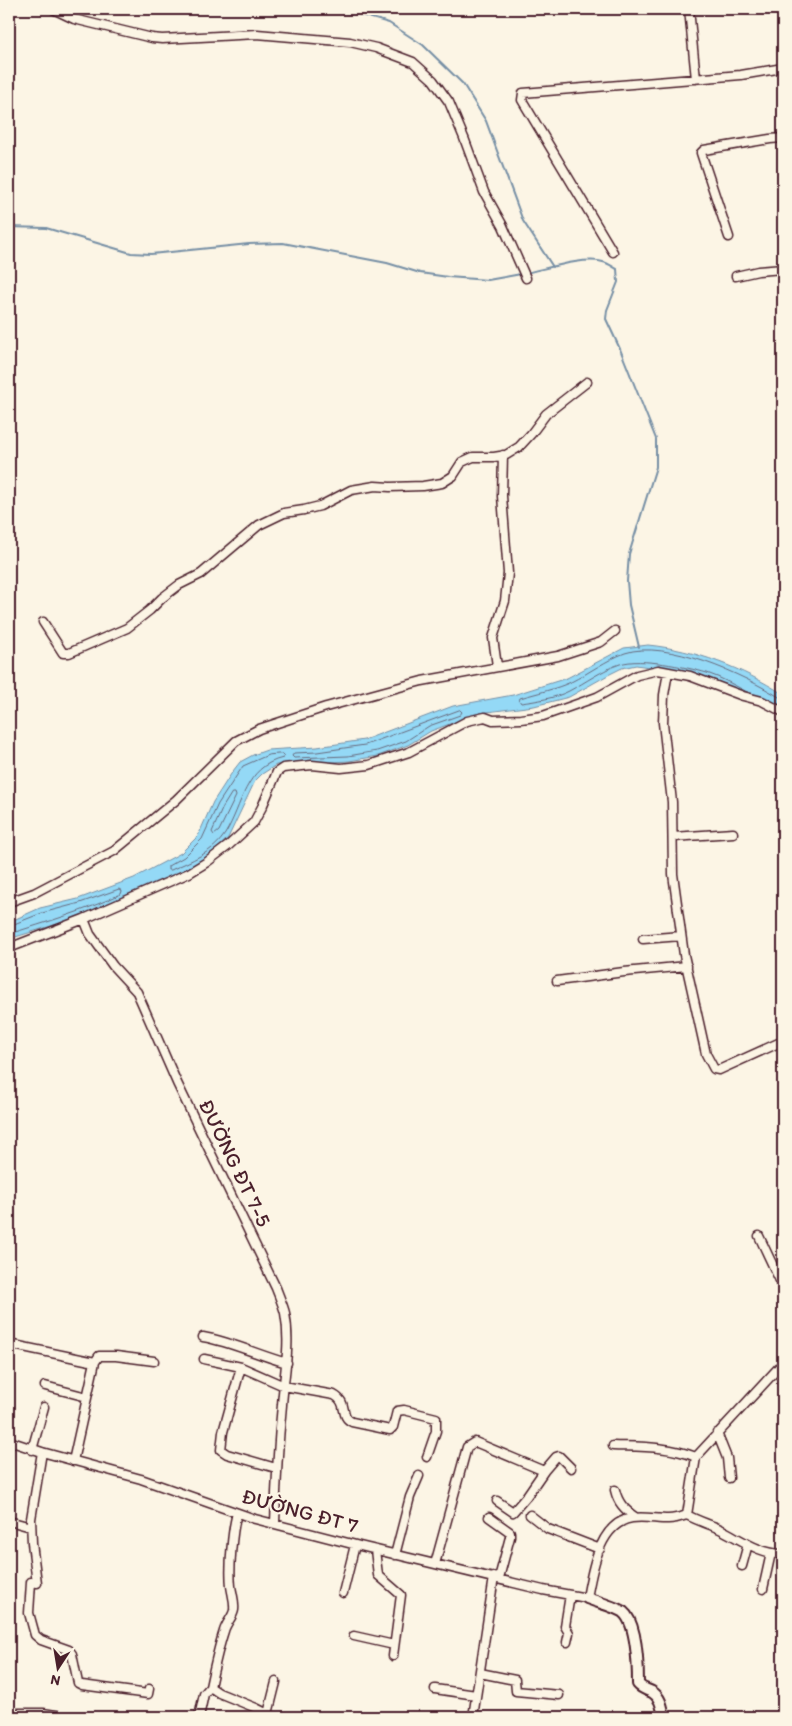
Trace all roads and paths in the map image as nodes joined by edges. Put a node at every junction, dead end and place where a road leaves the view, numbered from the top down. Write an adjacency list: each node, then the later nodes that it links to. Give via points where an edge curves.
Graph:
1 (54, 9): 10 (street, via 74,19 152,38 257,34 350,42 413,62 449,102 484,192)
2 (689, 9): 4 (street)
3 (783, 68): 4 (street)
4 (696, 79): 7 (street, via 523,93 522,100)
5 (783, 138): 6 (street, via 701,153)
6 (729, 237)
7 (613, 252)
8 (783, 269): 9 (street)
9 (736, 276)
10 (526, 278)
11 (586, 382): 12 (street, via 546,414 519,447)
12 (503, 456): 13 (street, via 473,457 462,462 453,476 442,483 351,490 320,506 284,513 259,525 201,574 180,585 126,628 69,654 63,653); 15 (street, via 502,496 508,573 505,601 494,638)
13 (43, 622)
14 (615, 631): 15 (street, via 601,642 558,656)
15 (497, 666): 20 (street, via 405,685 259,729 236,741 176,800 114,851 42,889)
16 (668, 672): 17 (street, via 690,676 762,701); 19 (street, via 663,723); 21 (street, via 658,670 637,675 597,697 543,716 493,720 485,717 467,722 409,752 369,765 283,768 276,772 254,822 207,862)
17 (783, 712)
18 (733, 834): 19 (street)
19 (673, 837): 22 (street, via 673,874)
20 (9, 902)
21 (84, 919): 24 (street); 35 (street, ĐƯỜNG ĐT 7-5, via 90,934 113,966 137,992 276,1288 285,1313)
22 (682, 936): 23 (street); 25 (street)
23 (643, 939)
24 (9, 948)
25 (687, 966): 26 (street); 27 (street, via 706,1054 714,1069 719,1070)
26 (557, 980)
27 (783, 1041)
28 (759, 1236): 29 (street)
29 (783, 1287)
30 (203, 1337): 35 (street)
31 (9, 1344): 34 (street)
32 (204, 1359): 37 (street)
33 (154, 1361): 34 (street, via 99,1356)
34 (95, 1362): 40 (street)
35 (286, 1363): 39 (street, ĐƯỜNG ĐT 7-5)
36 (783, 1363): 42 (street)
37 (242, 1367): 39 (street); 50 (street, via 223,1432 222,1450)
38 (45, 1386): 40 (street)
39 (284, 1386): 47 (street, via 334,1395 340,1398 348,1420 376,1428 390,1430 397,1411 436,1418 436,1431); 50 (street, ĐƯỜNG ĐT 7-5)
40 (87, 1397): 49 (street)
41 (44, 1407): 45 (street)
42 (717, 1433): 48 (street); 54 (street, via 727,1458)
43 (9, 1441): 45 (street, ĐƯỜNG ĐT 7)
44 (613, 1446): 48 (street, via 653,1447 682,1451)
45 (32, 1450): 46 (street, ĐƯỜNG ĐT 7)
46 (42, 1452): 49 (street, ĐƯỜNG ĐT 7); 64 (street)
47 (427, 1457)
48 (696, 1457): 59 (street)
49 (73, 1461): 57 (street, ĐƯỜNG ĐT 7, via 141,1479)
50 (276, 1468): 63 (street, ĐƯỜNG ĐT 7-5)
51 (572, 1468): 52 (street, via 559,1456)
52 (544, 1471): 56 (street, via 514,1512); 72 (street, via 475,1442 467,1447)
53 (419, 1476): 71 (street, via 410,1497)
54 (729, 1478)
55 (615, 1490): 61 (street, via 617,1500)
56 (497, 1501)
57 (237, 1513): 63 (street, ĐƯỜNG ĐT 7); 85 (street, via 233,1527 231,1586 234,1612 225,1628)
58 (530, 1515): 67 (street, via 552,1530)
59 (687, 1515): 61 (street, via 670,1519); 65 (street)
60 (489, 1517): 74 (street, via 510,1532)
61 (635, 1517): 67 (street, via 624,1520 610,1531)
62 (9, 1521): 64 (street)
63 (275, 1524): 66 (street, ĐƯỜNG ĐT 7)
64 (31, 1528): 86 (street, via 34,1582 29,1613 36,1636 72,1654 78,1683 82,1685 148,1694)
65 (748, 1544): 69 (street); 73 (street)
66 (355, 1545): 68 (street, ĐƯỜNG ĐT 7); 76 (street)
67 (600, 1549): 78 (street)
68 (375, 1550): 71 (street, ĐƯỜNG ĐT 7); 81 (street, via 378,1575 401,1595)
69 (771, 1553): 70 (street); 75 (street)
70 (783, 1554)
71 (395, 1555): 72 (street, ĐƯỜNG ĐT 7)
72 (435, 1564): 74 (street, ĐƯỜNG ĐT 7)
73 (742, 1566)
74 (496, 1578): 77 (street, ĐƯỜNG ĐT 7); 83 (street)
75 (763, 1589)
76 (344, 1593)
77 (570, 1595): 78 (street, ĐƯỜNG ĐT 7); 80 (street)
78 (587, 1598): 95 (street, via 618,1609 627,1616 636,1646 638,1684 660,1700)
79 (354, 1636): 81 (street)
80 (567, 1642)
81 (394, 1644): 82 (street)
82 (393, 1656)
83 (480, 1673): 88 (street); 89 (street, via 515,1680 516,1691)
84 (276, 1682): 91 (street)
85 (210, 1688): 91 (street); 93 (street, via 204,1694)
86 (149, 1689)
87 (435, 1689): 88 (street)
88 (476, 1695): 94 (street)
89 (559, 1695)
90 (9, 1713): 92 (street)
91 (271, 1716)
92 (68, 1717)
93 (200, 1717)
94 (473, 1717)
95 (664, 1717)

